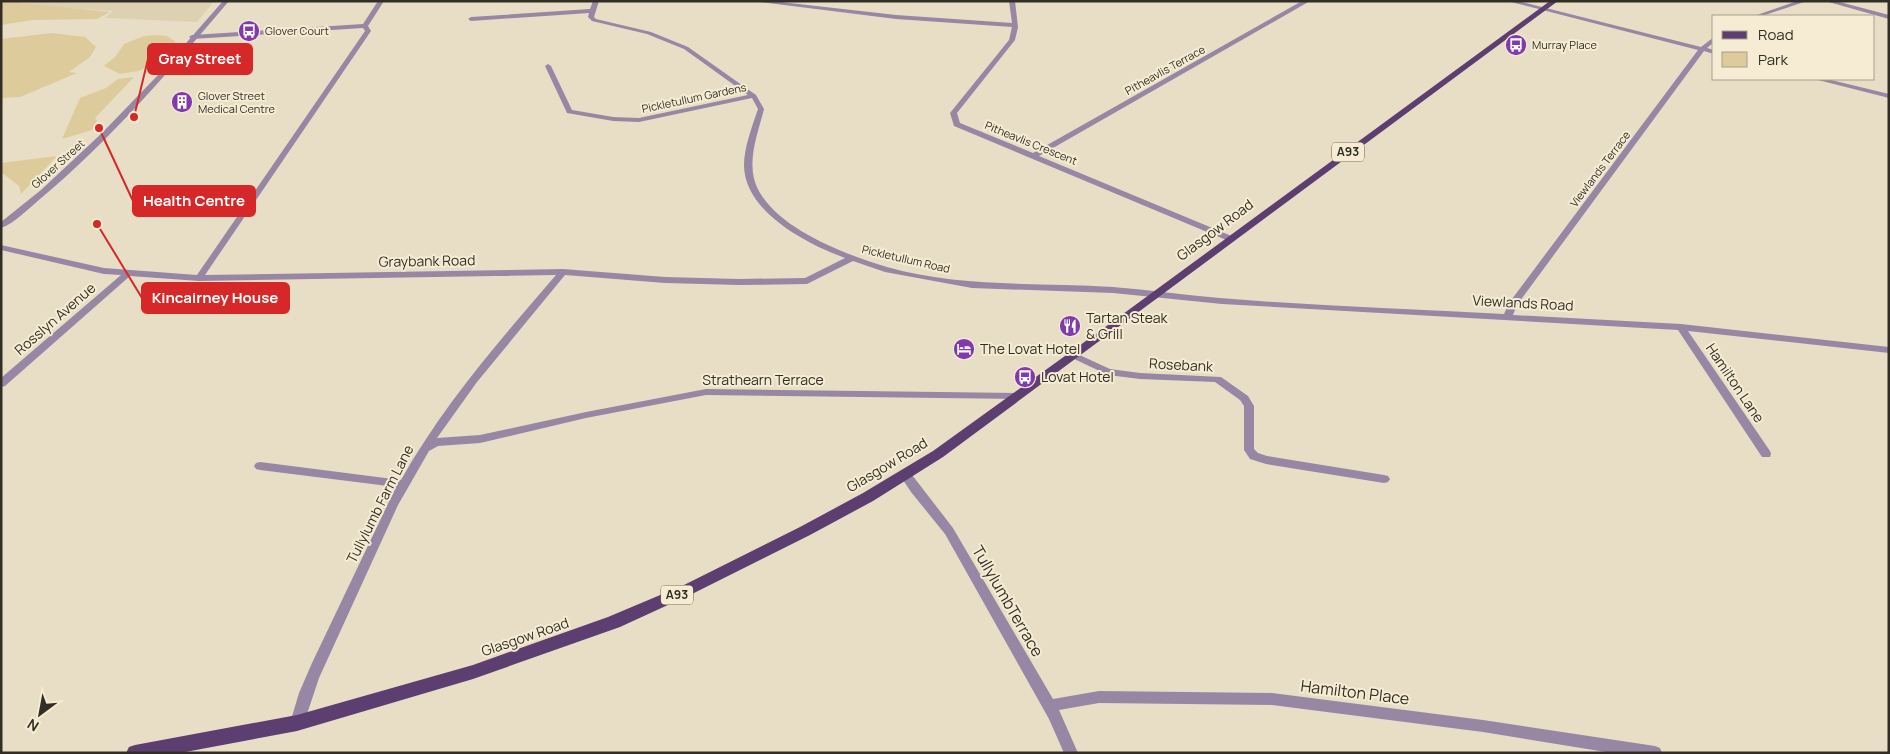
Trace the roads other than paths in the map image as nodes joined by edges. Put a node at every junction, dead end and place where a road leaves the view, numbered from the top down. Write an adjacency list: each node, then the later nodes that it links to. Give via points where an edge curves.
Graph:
1 (226, 1): 18 (street, Glover Street)
2 (381, 1): 17 (street)
3 (596, 1): 12 (street)
4 (755, 1): 16 (street, via 896,17)
5 (1012, 1): 16 (street, Pitheavlis Crescent)
6 (1306, 1): 26 (street, Pitheavlis Terrace)
7 (1510, 1): 11 (street)
8 (1555, 1): 11 (main road, Glasgow Road / A93)
9 (1804, 1): 13 (street)
10 (1828, 1): 14 (street)
11 (1542, 9): 20 (street); 28 (main road, Glasgow Road / A93)
12 (592, 11): 15 (street); 24 (street, via 594,20 649,33 686,48)
13 (1760, 15)
14 (1889, 18)
15 (472, 19)
16 (1015, 25): 26 (street, Pitheavlis Crescent, via 1012,40 953,113 953,119 957,124)
17 (366, 26): 18 (street); 33 (street, via 368,31)
18 (192, 37): 27 (street, Glover Street, via 100,141)
19 (1712, 42): 20 (street, Viewlands Terrace)
20 (1702, 49): 21 (street); 35 (street, Viewlands Terrace, via 1512,305)
21 (1712, 52)
22 (548, 66): 24 (street, Pickletullum Gardens, via 569,112 598,117 639,120)
23 (1824, 80): 25 (street)
24 (754, 96): 30 (street, Pickletullum Road, via 761,109 748,167 757,195 784,223 825,248)
25 (1889, 96)
26 (1033, 156): 28 (street, Pitheavlis Crescent)
27 (1, 226)
28 (1231, 239): 34 (main road, Glasgow Road / A93)
29 (1, 247): 32 (street, Graybank Road, via 95,270)
30 (851, 258): 31 (street, Graybank Road, via 807,281 665,280); 34 (street, Pickletullum Road, via 893,270 972,284 1073,287)
31 (563, 272): 33 (street, Graybank Road); 41 (street, Tullylumb Farm Lane, via 453,407)
32 (127, 274): 33 (street, Graybank Road); 39 (street, Rosslyn Avenue)
33 (199, 278)
34 (1155, 295): 35 (street, Viewlands Road); 38 (main road, Glasgow Road / A93)
35 (1508, 316): 36 (street, Viewlands Road)
36 (1681, 327): 37 (street, Viewlands Road); 42 (street, Hamilton Lane)
37 (1889, 350)
38 (1073, 355): 40 (main road, Glasgow Road / A93); 45 (street, Rosebank, via 1108,372 1217,379 1244,398 1248,406 1249,450 1254,456)
39 (1, 384)
40 (1018, 396): 41 (street, Strathearn Terrace, via 706,392 480,439 436,442); 44 (main road, Glasgow Road / A93)
41 (425, 448): 46 (street, Tullylumb Farm Lane)
42 (1766, 454)
43 (260, 466): 46 (street)
44 (905, 474): 47 (street, TullylumbTerrace, via 914,490 939,515 949,531); 48 (main road, Glasgow Road / A93, via 805,531 614,622 472,672)
45 (1384, 479)
46 (404, 484): 48 (street, Tullylumb Farm Lane, via 302,702)
47 (1049, 706): 50 (street, TullylumbTerrace); 51 (street, Hamilton Place, via 1099,697 1272,699 1483,726)
48 (297, 723): 49 (main road, Glasgow Road / A93)
49 (135, 753)
50 (1071, 753)
51 (1655, 753)

